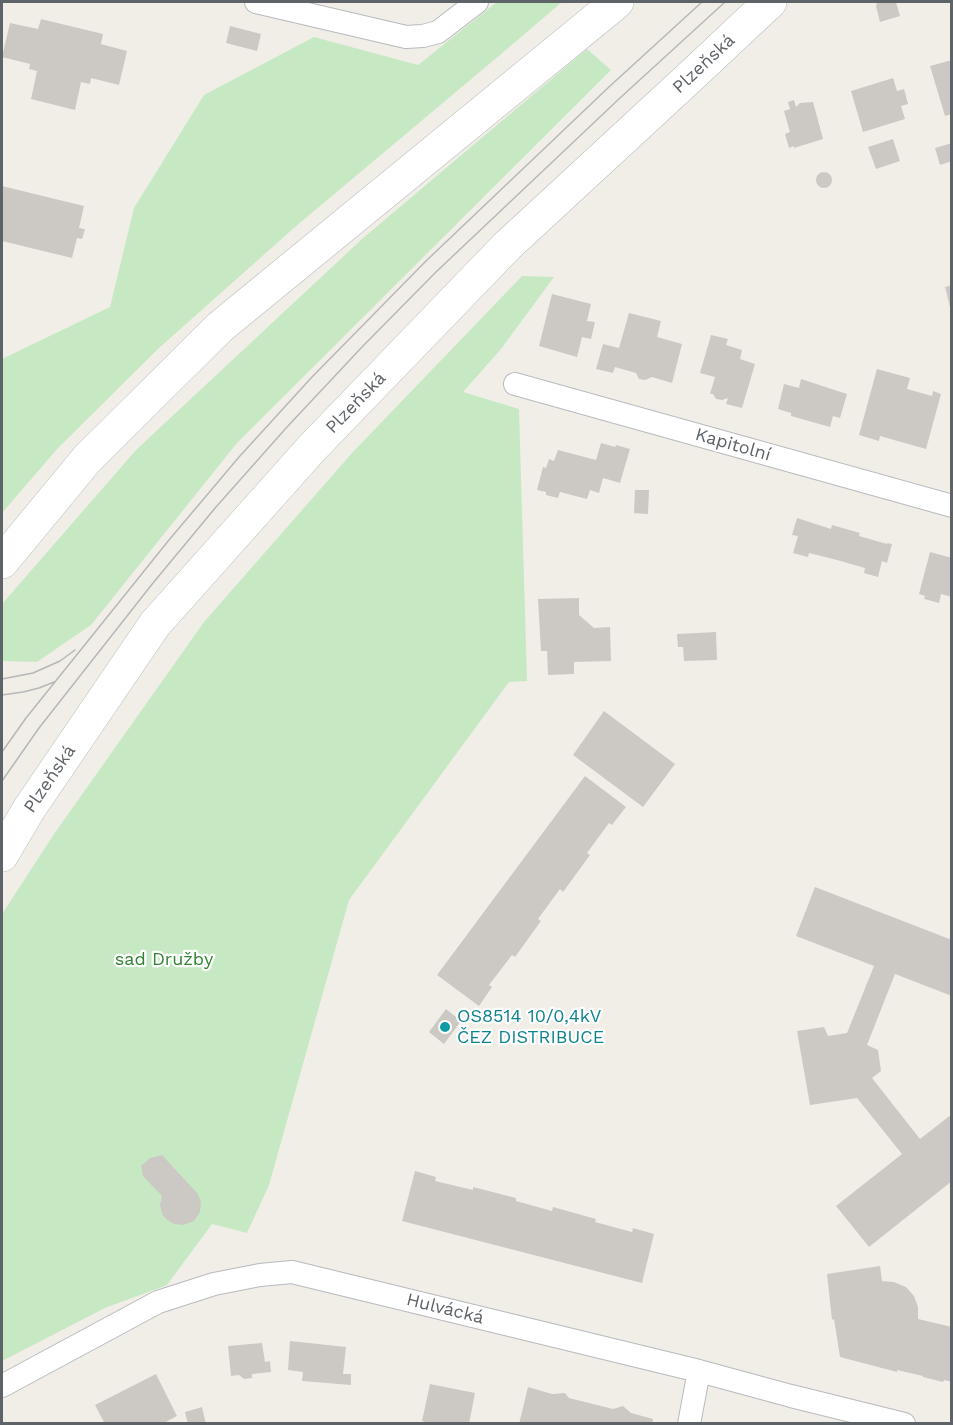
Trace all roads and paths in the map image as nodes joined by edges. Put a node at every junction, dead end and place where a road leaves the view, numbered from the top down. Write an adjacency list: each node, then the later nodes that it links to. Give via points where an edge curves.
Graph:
1 (256, 2): 2 (street, via 406,37 438,32)
2 (477, 2)
3 (616, 2): 7 (main road, via 220,327 87,459)
4 (770, 2): 8 (main road, Plzeňská, via 507,246 312,448 155,624)
5 (515, 384): 6 (street, Kapitolní)
6 (951, 506)
7 (2, 561)
8 (2, 855)
9 (699, 1371): 10 (street, Hulvácká, via 292,1272 214,1284 158,1302); 11 (street); 12 (street, Hulvácká)
10 (2, 1386)
11 (689, 1424)
12 (904, 1424)

